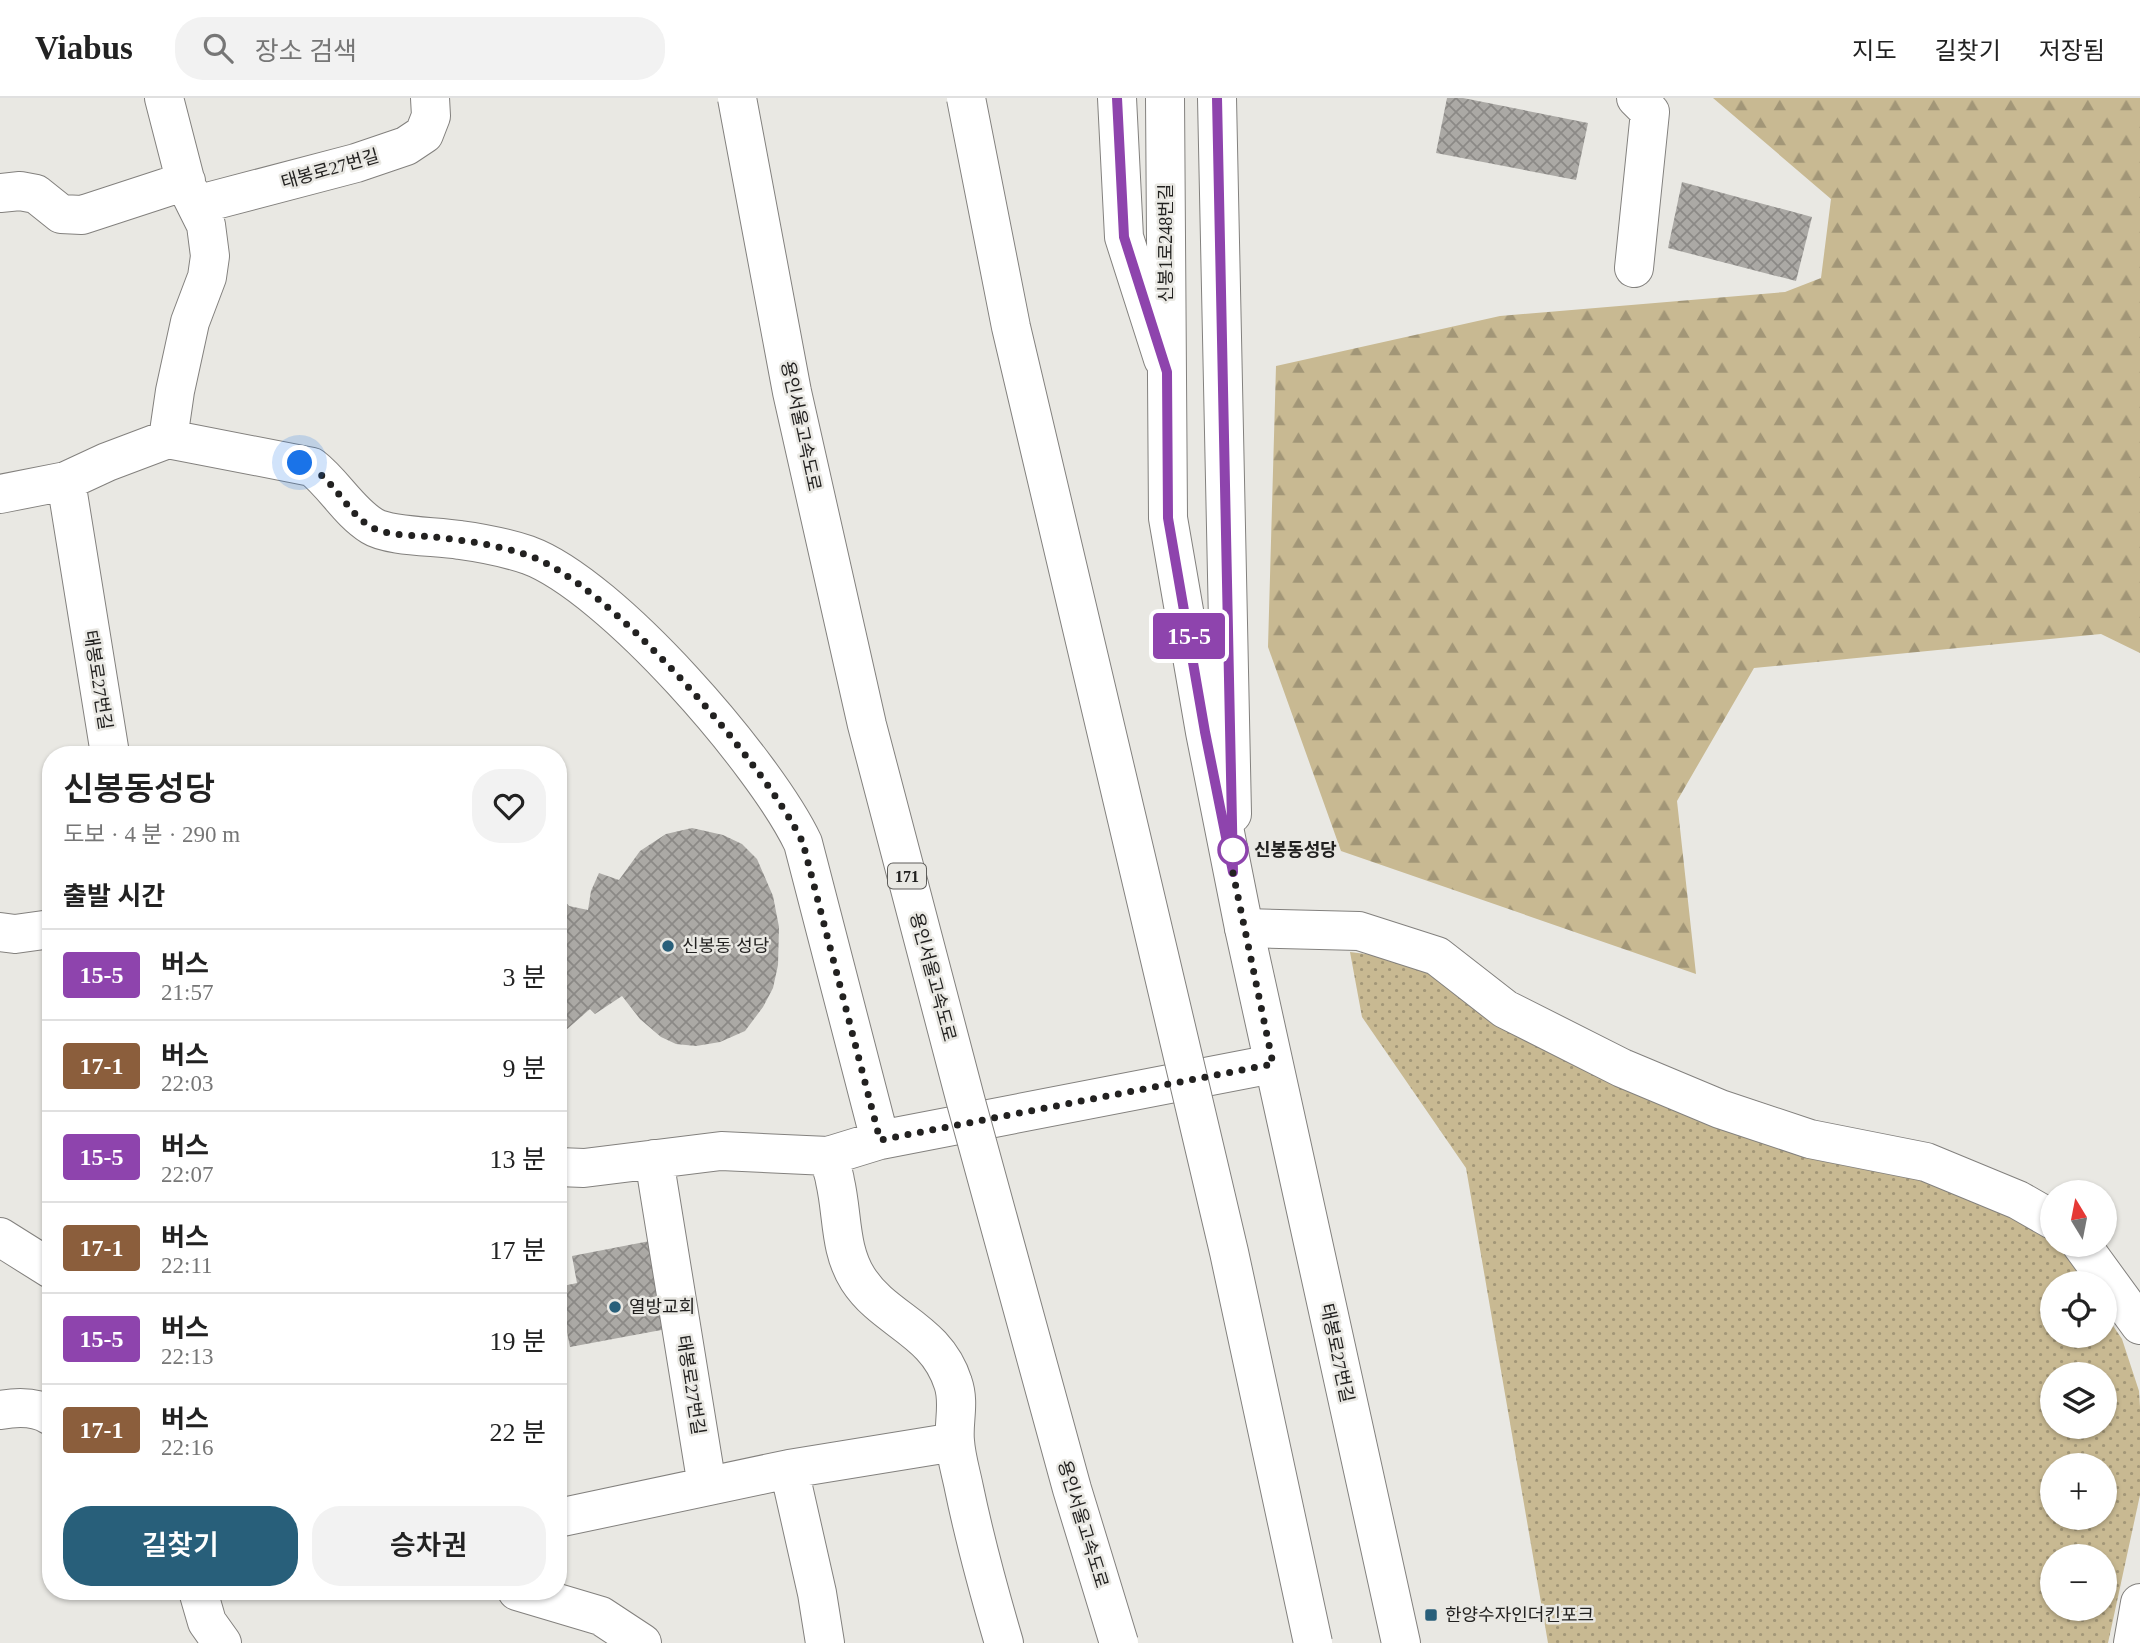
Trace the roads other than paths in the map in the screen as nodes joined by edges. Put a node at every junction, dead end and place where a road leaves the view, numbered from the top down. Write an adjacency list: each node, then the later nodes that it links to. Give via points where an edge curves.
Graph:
1 (164, 98): 10 (main road)
2 (430, 98): 10 (main road, 태봉로27번길, via 431,116 424,134 406,146 356,163)
3 (737, 98): 44 (main road, 용인서울고속도로 / 171, bridge, via 792,392 867,725 1054,1423)
4 (966, 98): 45 (main road, bridge, via 1011,327 1229,1252)
5 (1117, 98): 12 (main road, via 1124,237)
6 (1165, 98): 12 (main road, 신봉1로248번길)
7 (1217, 98): 17 (main road)
8 (1636, 98): 11 (main road, via 1650,112)
9 (0, 193): 10 (main road, 태봉로27번길, via 36,194 61,214 82,215)
10 (191, 193): 13 (main road, via 206,225 210,256 190,322)
11 (1633, 268)
12 (1167, 372): 17 (main road, 신봉1로248번길, via 1168,518)
13 (168, 439): 14 (main road); 22 (main road, via 312,467 374,528 528,555 569,577 673,669 740,750 803,843)
14 (66, 481): 15 (main road); 16 (main road, 태봉로27번길)
15 (0, 494)
16 (109, 746)
17 (1233, 872): 18 (main road, 신봉1로248번길)
18 (1244, 928): 21 (main road, 태봉로27번길); 26 (main road, via 1359,931 1437,956 1505,1009 1622,1068 1720,1110 1810,1139 1926,1162)
19 (42, 930): 20 (main road)
20 (0, 932)
21 (1273, 1064): 22 (main road); 46 (main road, 태봉로27번길)
22 (880, 1140): 23 (main road)
23 (828, 1156): 24 (main road, via 721,1151); 33 (main road, via 852,1268 878,1300 934,1346 945,1364 957,1408)
24 (654, 1159): 25 (main road); 35 (main road, 태봉로27번길)
25 (567, 1167)
26 (2040, 1213)
27 (0, 1237): 29 (main road)
28 (2090, 1257): 30 (main road)
29 (42, 1263)
30 (2140, 1325)
31 (0, 1410): 32 (main road, via 18,1407)
32 (42, 1411)
33 (955, 1442): 34 (main road); 43 (main road, via 977,1552)
34 (789, 1469): 35 (main road); 42 (main road)
35 (707, 1486): 36 (main road)
36 (567, 1516)
37 (201, 1600): 40 (main road, via 207,1622)
38 (547, 1600): 41 (main road, via 601,1616)
39 (2140, 1603): 47 (main road)
40 (222, 1643)
41 (642, 1643)
42 (825, 1643)
43 (1004, 1643)
44 (1119, 1643)
45 (1313, 1643)
46 (1398, 1643)
47 (2133, 1643)

